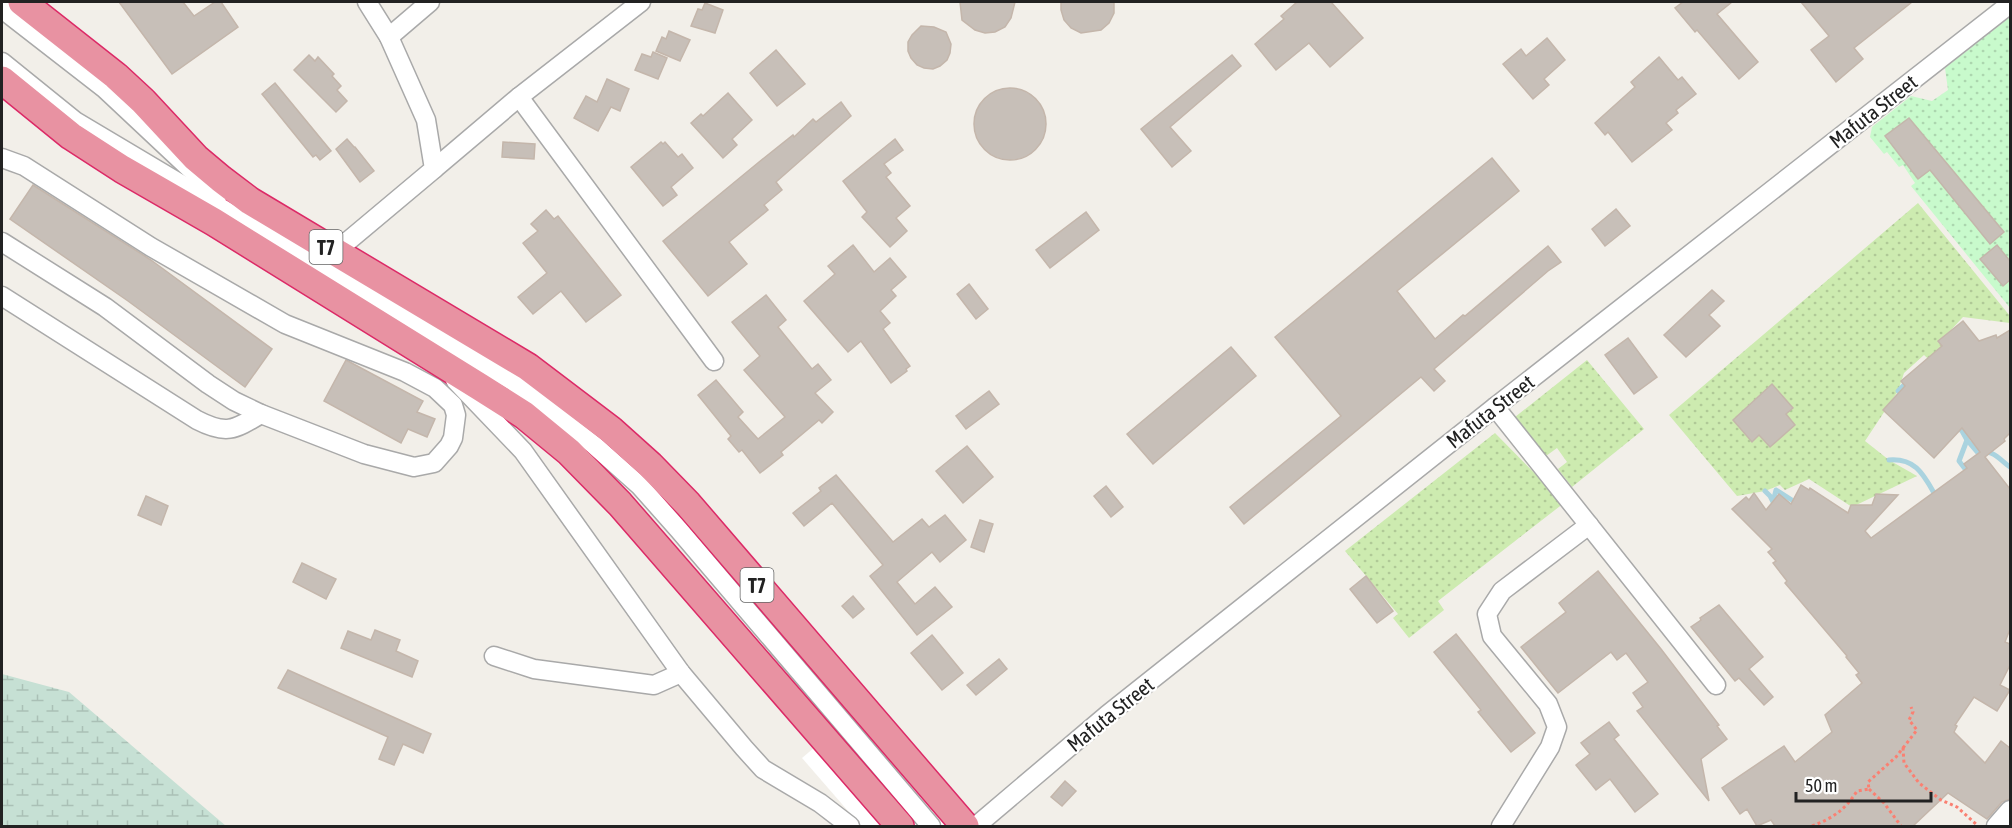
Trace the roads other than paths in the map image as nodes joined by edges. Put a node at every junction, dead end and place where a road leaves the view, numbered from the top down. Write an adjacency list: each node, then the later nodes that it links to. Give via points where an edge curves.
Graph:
1 (22, 2): 15 (highway, T7, via 136,95 220,179)
2 (367, 2): 7 (street)
3 (430, 2): 7 (street)
4 (641, 2): 10 (street)
5 (2010, 4): 19 (street, Mafuta Street)
6 (2, 9): 14 (street, via 105,89 197,178)
7 (389, 37): 12 (street, via 426,120)
8 (2, 62): 14 (street, via 75,121)
9 (2, 80): 17 (highway, T7, via 71,136)
10 (519, 97): 12 (street); 18 (street)
11 (2, 158): 20 (street, via 24,166 151,247 285,324 435,388 453,405 456,415 449,446 434,463 414,467 364,454)
12 (434, 169): 15 (street)
13 (2, 242): 20 (street, via 105,307 208,384)
14 (279, 242): 25 (street, via 512,381 594,445 648,495)
15 (335, 252): 25 (highway, T7, via 520,362 567,395 650,465 688,504)
16 (2, 296): 20 (street, via 212,428 239,427)
17 (436, 361): 23 (street, via 523,452); 25 (highway, T7, via 524,416 569,452)
18 (714, 362)
19 (1495, 407): 21 (street); 31 (street, Mafuta Street, via 1107,715)
20 (261, 414)
21 (1589, 525): 24 (street); 32 (street, via 1502,591 1487,614 1492,636 1548,704 1557,727 1550,747)
22 (494, 656): 23 (street, via 534,669 654,685)
23 (681, 673): 27 (street, via 763,769 820,803)
24 (1716, 685)
25 (843, 724): 28 (highway, T7); 29 (street); 30 (highway, T7)
26 (2010, 810): 33 (street)
27 (849, 826)
28 (900, 826)
29 (931, 826)
30 (965, 826)
31 (976, 826)
32 (1501, 826)
33 (1996, 826)

